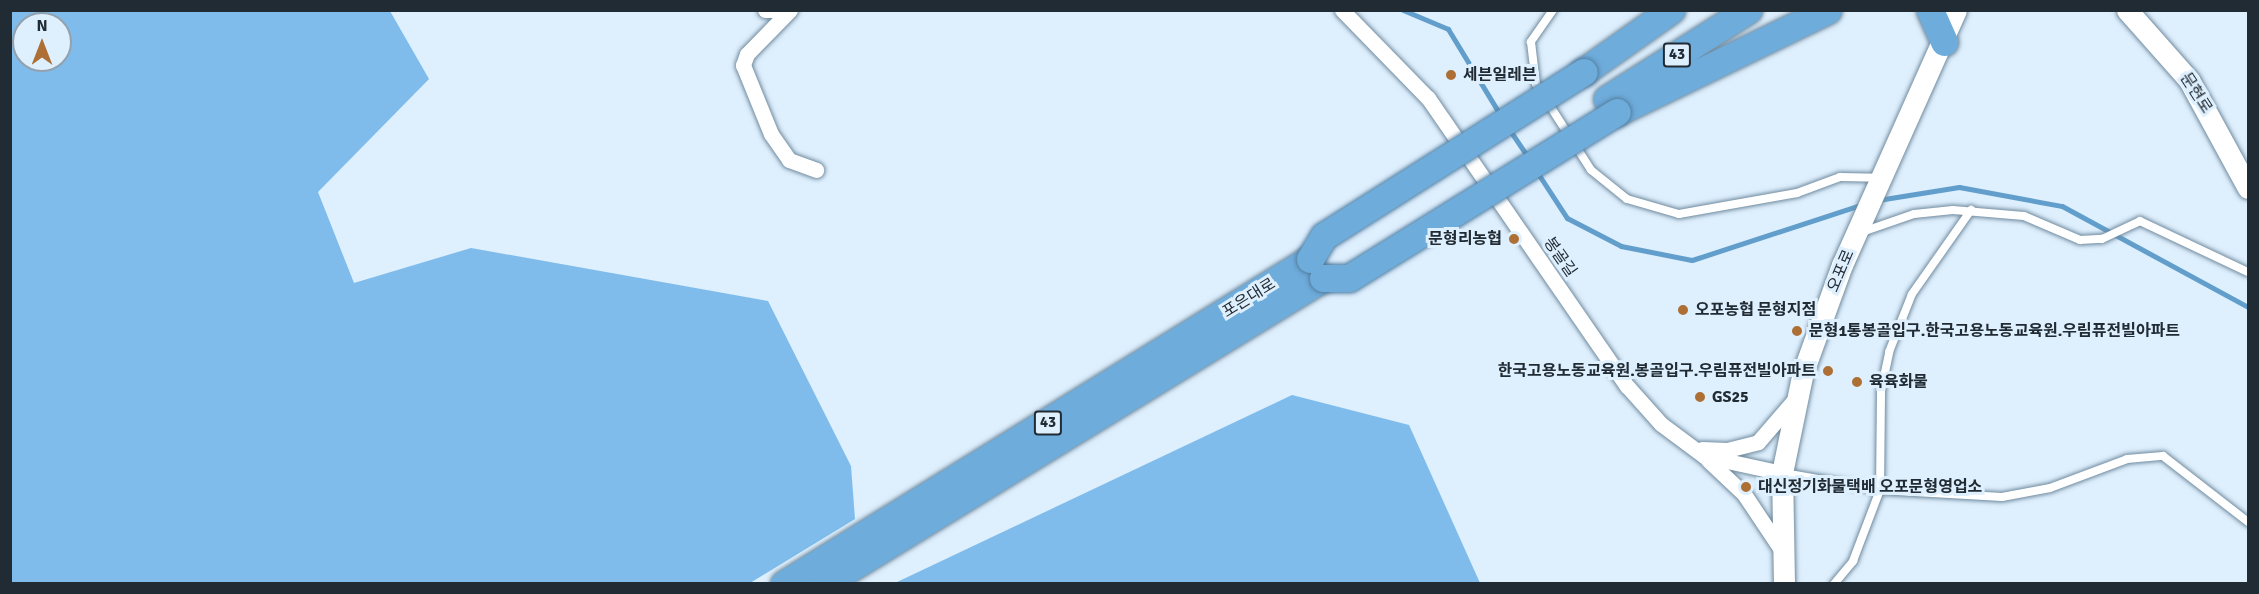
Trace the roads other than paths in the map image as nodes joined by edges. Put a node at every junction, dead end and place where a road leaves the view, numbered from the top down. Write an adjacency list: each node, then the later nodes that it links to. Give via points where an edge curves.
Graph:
1 (765, 10): 2 (street)
2 (785, 10)
3 (790, 10): 15 (street, via 747,54 743,65 771,134 789,160)
4 (1342, 10): 23 (street, 봉골길, via 1407,71 1628,386)
5 (1552, 10): 16 (lane, via 1531,42 1536,84 1591,170 1628,199 1679,214 1797,193 1840,177)
6 (1671, 10): 14 (highway)
7 (1713, 10): 14 (highway, 43)
8 (1748, 10): 14 (highway, 43)
9 (1828, 10): 14 (highway)
10 (1930, 10): 13 (highway)
11 (1956, 10): 13 (street, 오포로)
12 (2128, 12): 17 (street, 문현로, via 2189,80)
13 (1944, 42): 16 (street, 오포로)
14 (1600, 93): 20 (highway, bridge, via 1324,236); 20 (highway, bridge, via 1349,278)
15 (816, 170)
16 (1881, 183): 19 (street, 오포로)
17 (2248, 188)
18 (1971, 210): 19 (lane, via 1914,214); 21 (lane, via 2024,216 2080,240 2102,238 2140,221); 26 (lane, via 1912,294 1889,352 1881,391)
19 (1862, 224): 22 (street, 오포로, via 1821,320)
20 (1317, 268): 29 (highway, 포은대로 / 43); 30 (highway, 포은대로 / 43)
21 (2248, 272)
22 (1798, 395): 23 (street, via 1758,442 1727,450); 25 (street, 오포로)
23 (1688, 446): 24 (street, 봉골길)
24 (1704, 456): 25 (street, 봉골길); 28 (street, via 1744,494)
25 (1782, 473): 26 (lane); 28 (street, 오포로)
26 (1880, 490): 27 (lane, via 2002,497 2050,488 2147,454 2180,464); 32 (lane, via 1853,561)
27 (2248, 522)
28 (1780, 548): 31 (street, 오포로)
29 (784, 584)
30 (824, 584)
31 (1784, 584)
32 (1834, 584)

